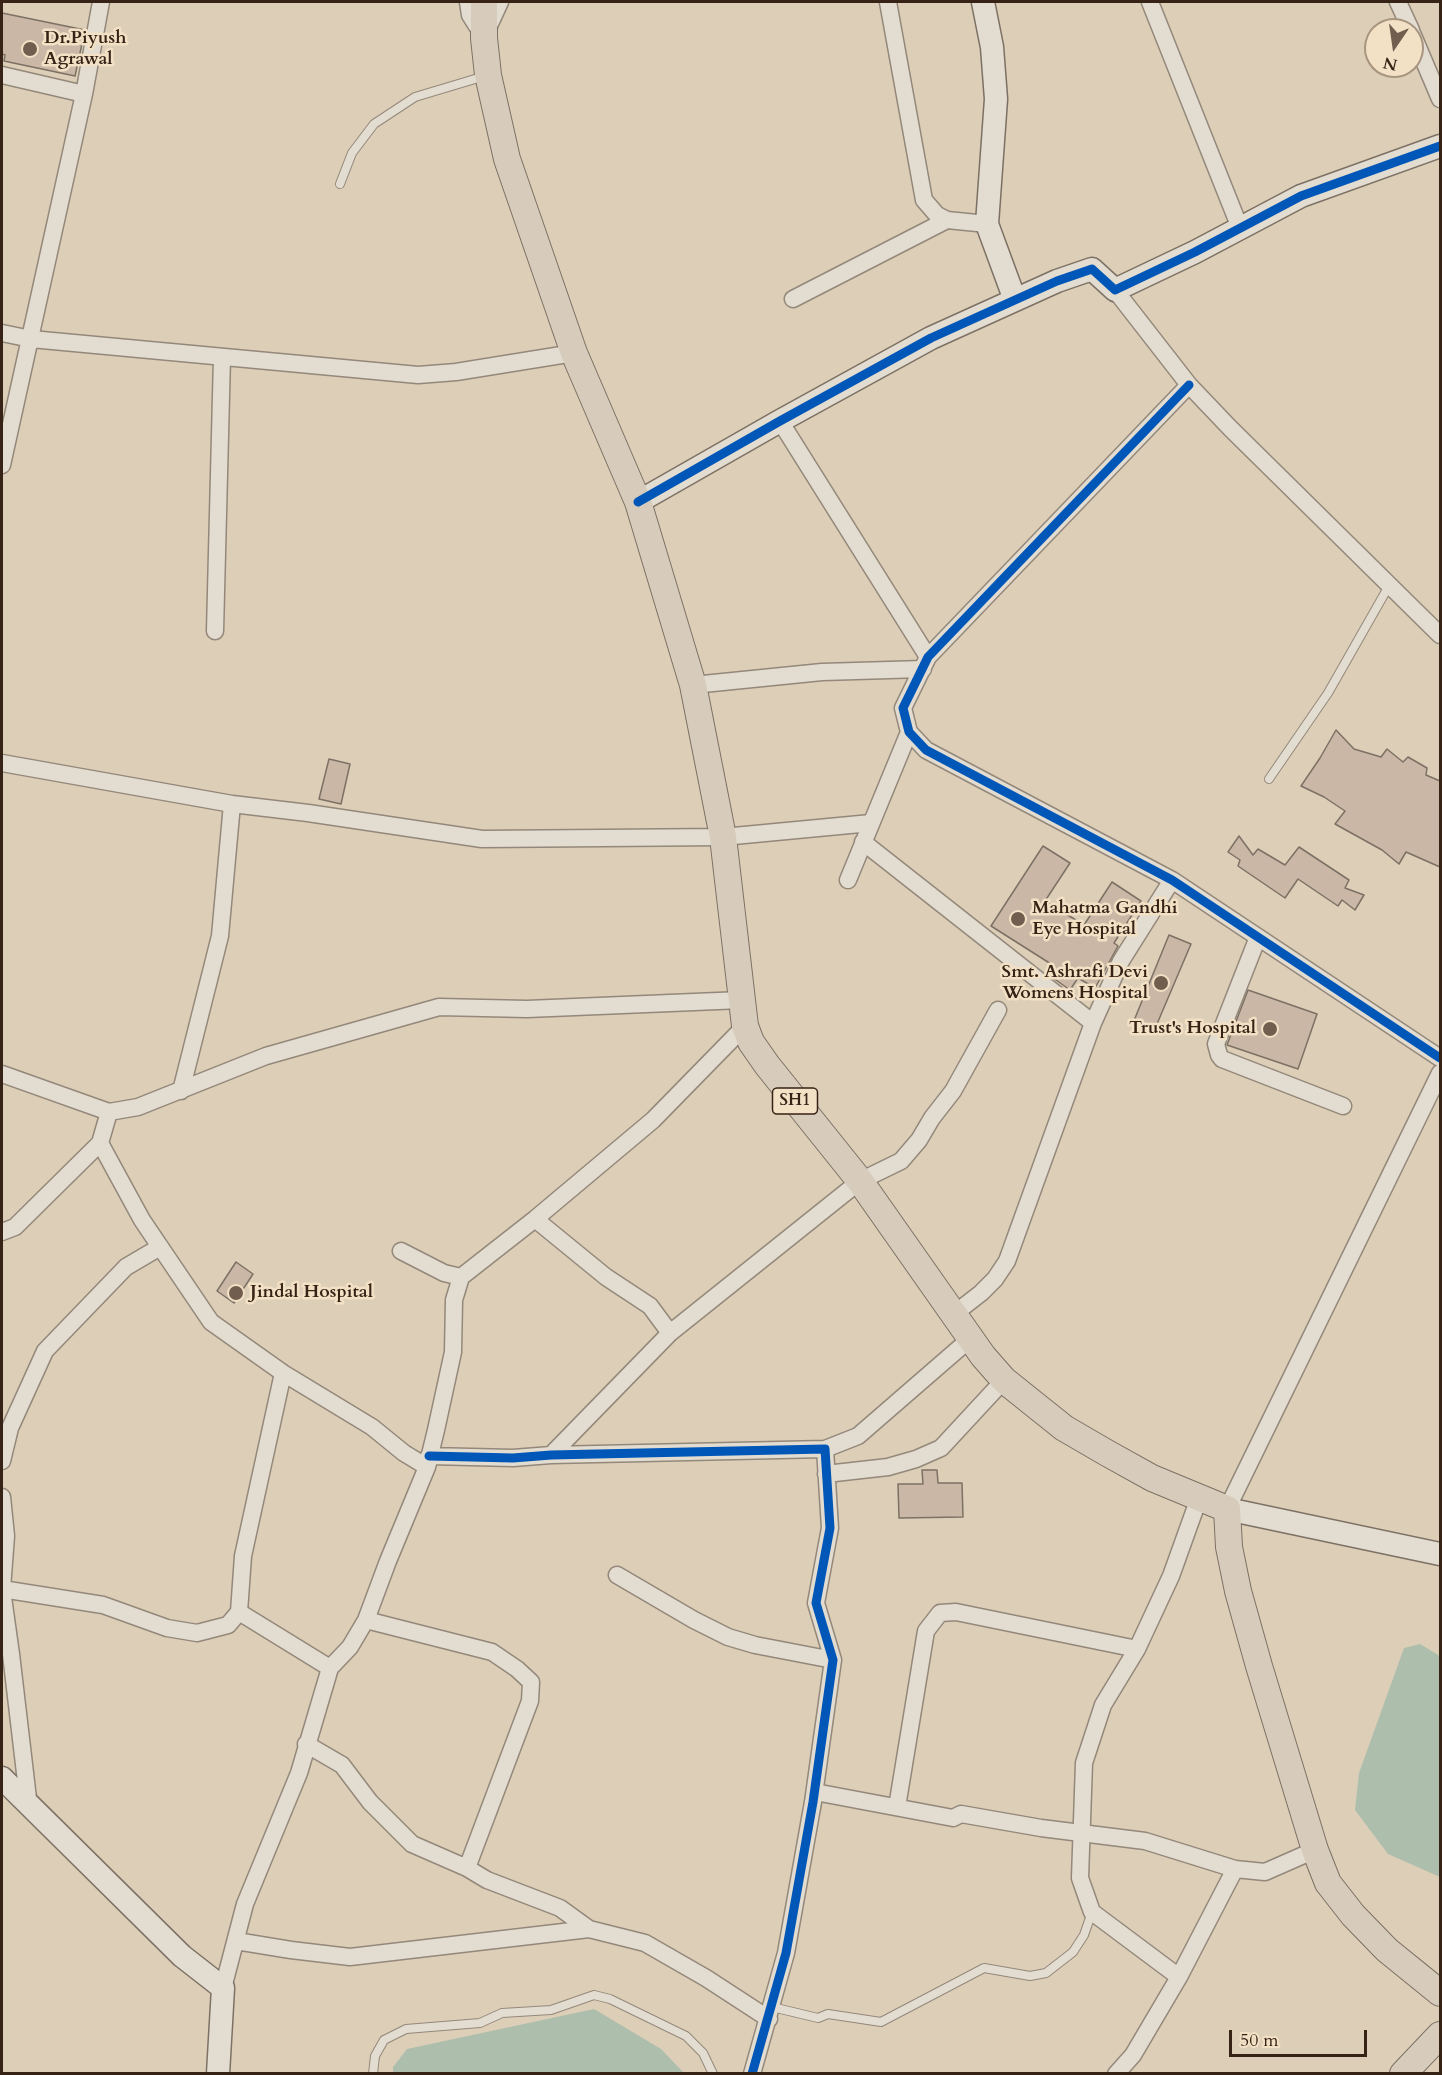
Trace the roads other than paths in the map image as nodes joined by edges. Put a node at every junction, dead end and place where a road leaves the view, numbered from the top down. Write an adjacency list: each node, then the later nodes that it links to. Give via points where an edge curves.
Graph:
1 (101, 2): 14 (street)
2 (468, 2): 10 (street, via 470,15)
3 (484, 2): 10 (main road, SH1)
4 (500, 2): 10 (street)
5 (888, 2): 18 (street, via 924,200)
6 (983, 2): 19 (street, via 996,99)
7 (1150, 2): 20 (street)
8 (1398, 2): 9 (street)
9 (1405, 18)
10 (484, 38): 13 (main road, SH1)
11 (1424, 62): 15 (street)
12 (2, 75): 14 (street)
13 (488, 75): 17 (lane, via 415,97 374,124 352,153); 26 (main road, SH1, via 507,159)
14 (84, 94): 25 (street)
15 (1440, 99)
16 (1440, 146): 20 (street, via 1301,196)
17 (340, 184)
18 (947, 220): 19 (street); 22 (street)
19 (987, 224): 23 (street)
20 (1240, 228): 21 (street)
21 (1115, 290): 23 (street, via 1092,269); 28 (street)
22 (793, 299)
23 (1015, 300): 29 (street, via 931,338)
24 (2, 333): 25 (street)
25 (31, 339): 27 (street); 30 (street)
26 (574, 353): 27 (street, via 418,375); 31 (main road, SH1)
27 (222, 357): 33 (street)
28 (1189, 385): 32 (street); 35 (street)
29 (780, 420): 31 (street); 35 (street)
30 (2, 464)
31 (638, 502): 36 (main road, SH1)
32 (1390, 584): 34 (street); 39 (lane, via 1329,693)
33 (214, 631)
34 (1440, 635)
35 (925, 663): 36 (street); 37 (street, via 903,708)
36 (693, 685): 42 (main road, SH1)
37 (909, 732): 41 (street); 45 (street, via 926,750)
38 (2, 763): 40 (street)
39 (1269, 779)
40 (232, 804): 42 (street, via 482,839); 54 (street, via 220,936)
41 (871, 823): 42 (street); 43 (street)
42 (723, 837): 47 (main road, SH1)
43 (863, 842): 44 (street); 49 (street)
44 (848, 880)
45 (1172, 880): 46 (street); 49 (street, via 1121,962)
46 (1258, 937): 51 (street); 55 (street, via 1216,1044 1219,1055)
47 (742, 1000): 50 (main road, SH1); 54 (street, via 527,1009 439,1007 266,1056)
48 (998, 1010): 58 (street, via 953,1091 919,1140 901,1161)
49 (1093, 1023): 64 (street, via 1008,1261 988,1286)
50 (745, 1026): 58 (main road, SH1, via 767,1065); 59 (street, via 653,1120)
51 (1440, 1058)
52 (1440, 1073): 76 (street)
53 (2, 1074): 56 (street)
54 (181, 1090): 56 (street, via 138,1107)
55 (1342, 1106)
56 (109, 1112): 57 (street)
57 (100, 1143): 60 (street, via 15,1227); 61 (street)
58 (860, 1181): 64 (main road, SH1); 65 (street)
59 (536, 1219): 63 (street); 65 (street, via 606,1277 650,1306)
60 (2, 1232)
61 (160, 1247): 67 (street, via 211,1322); 71 (street, via 126,1267 45,1351 10,1428)
62 (401, 1251): 63 (street, via 444,1273)
63 (461, 1276): 72 (street, via 454,1299 453,1352)
64 (954, 1314): 66 (main road, SH1)
65 (670, 1333): 70 (street)
66 (971, 1338): 68 (main road, SH1); 69 (street, via 858,1436)
67 (283, 1373): 72 (street, via 372,1427 404,1453); 80 (street, via 243,1556)
68 (1004, 1380): 73 (street, via 941,1448 888,1467); 75 (main road, SH1, via 1065,1428 1152,1478)
69 (825, 1449): 70 (street); 73 (street)
70 (551, 1455): 72 (street)
71 (2, 1461)
72 (428, 1462): 81 (street)
73 (826, 1474): 83 (street, via 830,1528 816,1603)
74 (2, 1498): 79 (street, via 6,1536)
75 (1199, 1498): 76 (main road, SH1); 82 (street, via 1171,1576)
76 (1227, 1509): 77 (street); 91 (main road, via 1229,1547 1238,1591)
77 (1440, 1554)
78 (617, 1575): 83 (street, via 728,1637)
79 (2, 1589): 80 (street, via 103,1605 166,1628 197,1633 228,1625); 88 (street)
80 (238, 1612): 84 (street)
81 (366, 1620): 84 (street, via 350,1647); 92 (street, via 492,1652 531,1682 530,1701)
82 (1137, 1649): 89 (street, via 956,1612 940,1613 926,1630); 90 (street, via 1103,1705 1084,1763)
83 (833, 1660): 87 (street)
84 (330, 1668): 85 (street)
85 (306, 1744): 92 (street, via 342,1765 370,1802 412,1844); 96 (street, via 299,1773 245,1904)
86 (2, 1778): 88 (street)
87 (815, 1792): 89 (street); 100 (street)
88 (28, 1807): 98 (street, via 182,1956)
89 (897, 1807): 90 (street, via 953,1818 961,1814)
90 (1082, 1833): 93 (street, via 1145,1841); 94 (street, via 1080,1878)
91 (1315, 1850): 93 (street, via 1266,1872); 99 (main road, via 1328,1883 1353,1915 1387,1950)
92 (467, 1868): 95 (street, via 487,1880 560,1908)
93 (1235, 1869): 97 (street)
94 (1092, 1912): 97 (street); 100 (lane, via 1073,1952 1046,1973 1030,1976 984,1968 881,2022 828,2014 818,2018)
95 (589, 1929): 96 (street, via 350,1957); 100 (street, via 645,1943)
96 (236, 1941): 98 (street)
97 (1179, 1977): 106 (street, via 1133,2055)
98 (223, 1988): 102 (street)
99 (1440, 1993)
100 (771, 2013): 105 (street)
101 (1440, 2035): 107 (main road)
102 (218, 2073)
103 (373, 2073): 104 (lane, via 375,2056 384,2040 406,2029 480,2023 502,2013 551,2010 594,1995 686,2036 703,2053)
104 (713, 2073)
105 (752, 2073)
106 (1116, 2073)
107 (1403, 2073)

